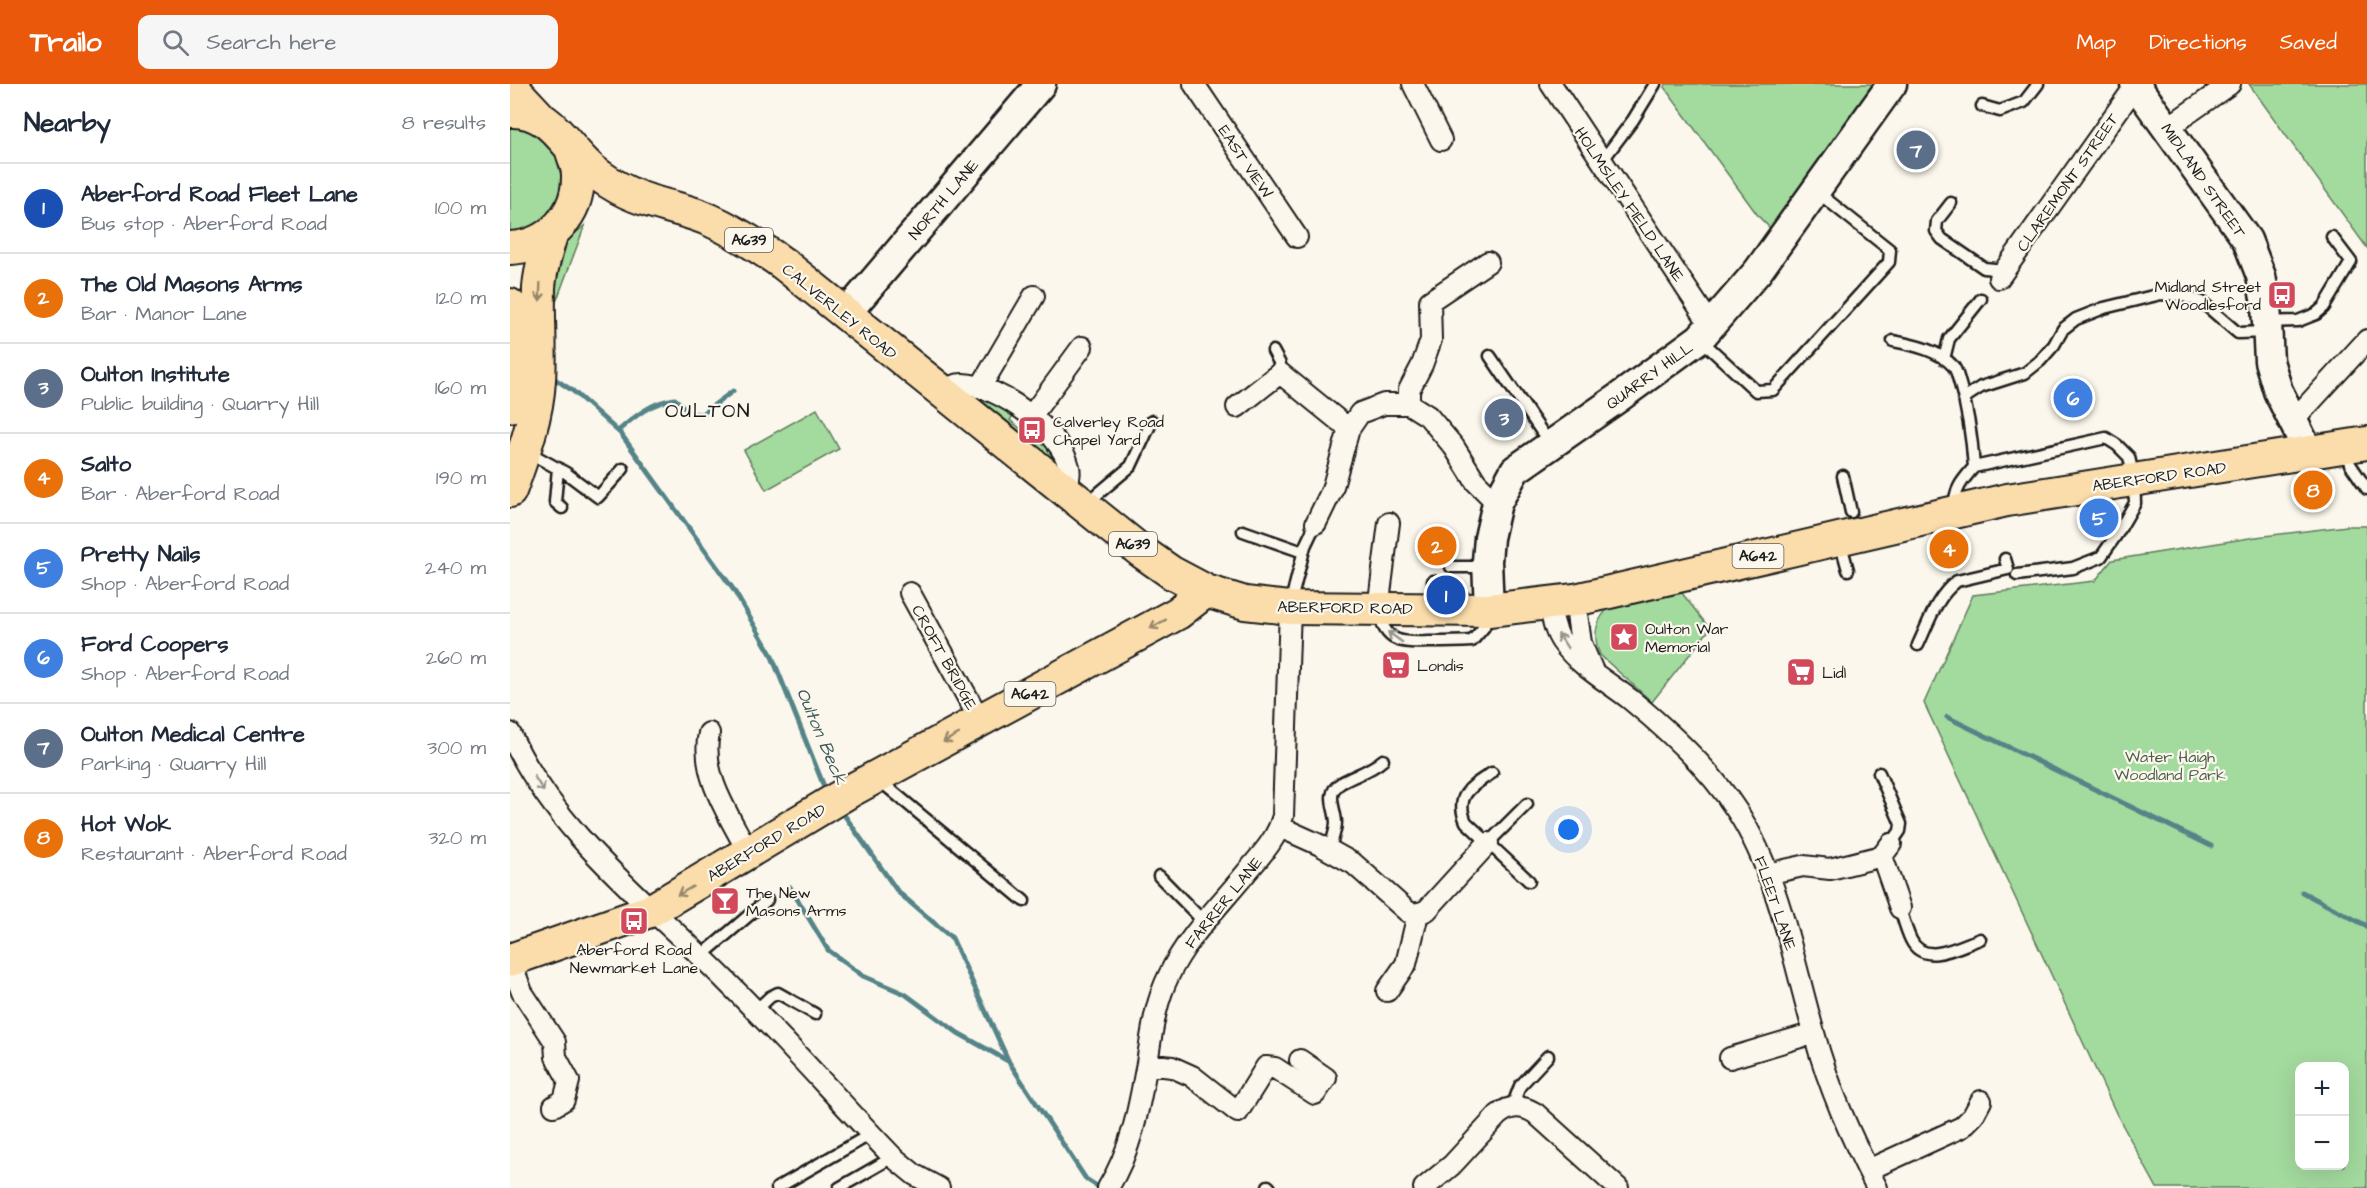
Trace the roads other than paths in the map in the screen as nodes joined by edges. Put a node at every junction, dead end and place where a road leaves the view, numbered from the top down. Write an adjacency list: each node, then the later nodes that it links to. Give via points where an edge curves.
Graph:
1 (1041, 84): 29 (street, NORTH LANE)
2 (1194, 84): 21 (street, EAST VIEW)
3 (1413, 84): 14 (street)
4 (1551, 84): 16 (street, HOLMSLEY FIELD LANE)
5 (1655, 84): 16 (lane)
6 (1892, 84): 17 (street, QUARRY HILL)
7 (2038, 84): 11 (lane, via 2024,102 2000,111)
8 (2230, 84): 13 (street)
9 (510, 85): 12 (main road, CALVERLEY ROAD)
10 (2143, 87): 13 (street, MIDLAND STREET); 25 (street, CLAREMONT STREET)
11 (1982, 106)
12 (524, 114): 15 (main road, CALVERLEY ROAD, via 552,125)
13 (2167, 128): 30 (street, MIDLAND STREET, via 2247,240 2261,276)
14 (1441, 140)
15 (571, 148): 18 (main road, CALVERLEY ROAD / A639, via 596,174); 20 (main road, via 578,174 574,204)
16 (1602, 161): 31 (street, HOLMSLEY FIELD LANE)
17 (1816, 191): 31 (street, QUARRY HILL, via 1758,271); 31 (lane, via 1890,250 1889,262 1773,390 1756,391)
18 (636, 196): 20 (main road, CALVERLEY ROAD / A639, via 599,204); 29 (main road, CALVERLEY ROAD / A639, via 709,219 752,242)
19 (1951, 203): 25 (lane, via 1937,220 1936,231 1984,268)
20 (559, 226): 23 (main road, CALVERLEY ROAD, via 521,247); 38 (main road, one-way to 38, via 543,262)
21 (1297, 237)
22 (2332, 237): 30 (lane, via 2351,262 2324,307 2308,318)
23 (510, 248)
24 (1488, 262): 43 (street, via 1430,302 1431,340 1409,390)
25 (2002, 274)
26 (1034, 296): 40 (street)
27 (1981, 299): 37 (lane, via 1949,339)
28 (510, 304): 38 (main road)
29 (845, 315): 41 (main road, CALVERLEY ROAD / A639)
30 (2267, 327): 42 (lane, via 2238,333 2202,302 2161,294 2076,319 2063,328 2054,345 2025,373 1981,387); 48 (street, MIDLAND STREET, via 2269,361)
31 (1705, 331): 50 (street, QUARRY HILL, via 1627,392)
32 (2367, 340): 48 (street)
33 (1893, 341): 37 (lane, via 1921,347)
34 (1083, 347): 46 (street)
35 (1273, 351): 39 (lane)
36 (1490, 356): 50 (lane)
37 (1944, 359): 42 (lane, via 1955,368)
38 (528, 364): 44 (main road); 52 (main road, via 534,413)
39 (1280, 373): 45 (street); 49 (street)
40 (980, 388): 41 (street, via 954,385); 46 (street)
41 (941, 392): 61 (main road, CALVERLEY ROAD / A639)
42 (1964, 398): 54 (lane)
43 (1409, 404): 49 (street, via 1384,404 1360,413); 62 (street, via 1443,432 1476,482)
44 (510, 406)
45 (1237, 407)
46 (1032, 415): 61 (street, via 1057,444 1069,466)
47 (1152, 421): 61 (lane, via 1131,466)
48 (2292, 422): 53 (street, MIDLAND STREET)
49 (1349, 429): 65 (street, via 1332,490)
50 (1550, 444): 62 (street, QUARRY HILL, via 1515,470)
51 (2356, 445): 53 (main road, ABERFORD ROAD / A642); 59 (lane, via 2350,464)
52 (525, 450): 55 (lane); 60 (main road)
53 (2309, 453): 58 (main road, ABERFORD ROAD / A642)
54 (1974, 467): 58 (lane, via 2106,438 2129,457); 64 (lane, via 1955,490)
55 (558, 468): 56 (lane, via 598,497); 63 (lane, via 555,502)
56 (623, 469)
57 (1843, 476): 67 (lane)
58 (2134, 479): 64 (main road, ABERFORD ROAD / A642); 74 (lane, via 2135,504 2101,556 2073,568)
59 (2367, 489)
60 (510, 491)
61 (1075, 498): 75 (main road, CALVERLEY ROAD / A639, via 1172,573)
62 (1497, 502): 72 (street, QUARRY HILL)
63 (562, 508)
64 (1953, 512): 67 (main road, ABERFORD ROAD / A642)
65 (1316, 523): 69 (lane)
66 (1389, 523): 79 (street)
67 (1845, 525): 73 (lane); 77 (main road, ABERFORD ROAD / A642)
68 (1243, 531): 69 (lane)
69 (1303, 552): 78 (lane)
70 (2005, 559): 81 (lane, via 2008,569 1957,581 1951,586 1940,598)
71 (1450, 567): 72 (lane)
72 (1487, 567): 80 (street, QUARRY HILL)
73 (1848, 570)
74 (2017, 574)
75 (1206, 591): 78 (main road, ABERFORD ROAD / A642, via 1245,603); 82 (main road, ABERFORD ROAD / A642, one-way to 82, via 1178,612)
76 (909, 593): 82 (street, CROFT BRIDGE)
77 (1562, 602): 80 (main road, ABERFORD ROAD / A642); 95 (street, FLEET LANE, via 1560,640 1570,653 1645,712 1712,779 1737,810)
78 (1290, 608): 79 (main road, ABERFORD ROAD / A642); 90 (street, FARRER LANE)
79 (1378, 609): 80 (main road, ABERFORD ROAD / A642, via 1434,595); 80 (lane, one-way to 79, via 1484,627 1472,641 1404,643 1381,624)
80 (1489, 610)
81 (1918, 645)
82 (981, 722): 88 (main road, ABERFORD ROAD / A642, one-way to 88)
83 (709, 732): 94 (street, via 707,761 713,782)
84 (510, 733): 101 (street, one-way to 101, via 552,805)
85 (1383, 760): 92 (lane, via 1334,790 1331,796 1336,822)
86 (1492, 773): 91 (lane, via 1471,787 1462,807 1466,822)
87 (1879, 773): 93 (lane, via 1901,824)
88 (864, 784): 94 (main road, ABERFORD ROAD / A642); 99 (lane)
89 (1527, 804): 91 (lane)
90 (1280, 827): 92 (street); 103 (street, FARRER LANE, via 1269,846)
91 (1488, 843): 97 (lane); 102 (street, via 1427,910)
92 (1329, 850): 102 (street, via 1354,864 1408,912)
93 (1887, 850): 95 (street, via 1830,869 1803,866); 100 (street)
94 (749, 854): 101 (main road, ABERFORD ROAD / A642, one-way to 101)
95 (1767, 874): 110 (street, FLEET LANE)
96 (1159, 876): 103 (lane)
97 (1529, 881)
98 (767, 900): 105 (lane)
99 (1024, 901)
100 (1900, 908): 104 (lane, via 1911,940 1923,952 1932,955)
101 (650, 911): 105 (street); 106 (main road, ABERFORD ROAD / A642)
102 (1418, 914): 107 (street, via 1407,964)
103 (1205, 923): 114 (street, FARRER LANE, via 1177,960 1163,988)
104 (1980, 939)
105 (700, 957): 108 (street)
106 (510, 960): 116 (street, via 522,992 555,1041 556,1057 569,1081 564,1100)
107 (1387, 991)
108 (754, 1011): 109 (lane, via 778,993); 118 (street)
109 (815, 1014)
110 (1814, 1033): 112 (street); 120 (street, FLEET LANE, via 1851,1138)
111 (1548, 1056): 117 (lane, via 1520,1086)
112 (1730, 1058)
113 (1300, 1060): 114 (street, via 1326,1078 1315,1094 1275,1068 1266,1067 1238,1112 1192,1076 1172,1067)
114 (1147, 1064): 121 (street, FARRER LANE, via 1127,1153)
115 (1983, 1098): 120 (street, via 1962,1127)
116 (554, 1106)
117 (1512, 1107): 125 (street, via 1498,1115 1452,1165); 126 (street, via 1535,1113)
118 (871, 1134): 119 (street); 122 (lane)
119 (893, 1157): 123 (lane); 124 (street)
120 (1873, 1179)
121 (1111, 1183)
122 (777, 1188)
123 (838, 1188)
124 (939, 1188)
125 (1424, 1188)
126 (1618, 1188)

